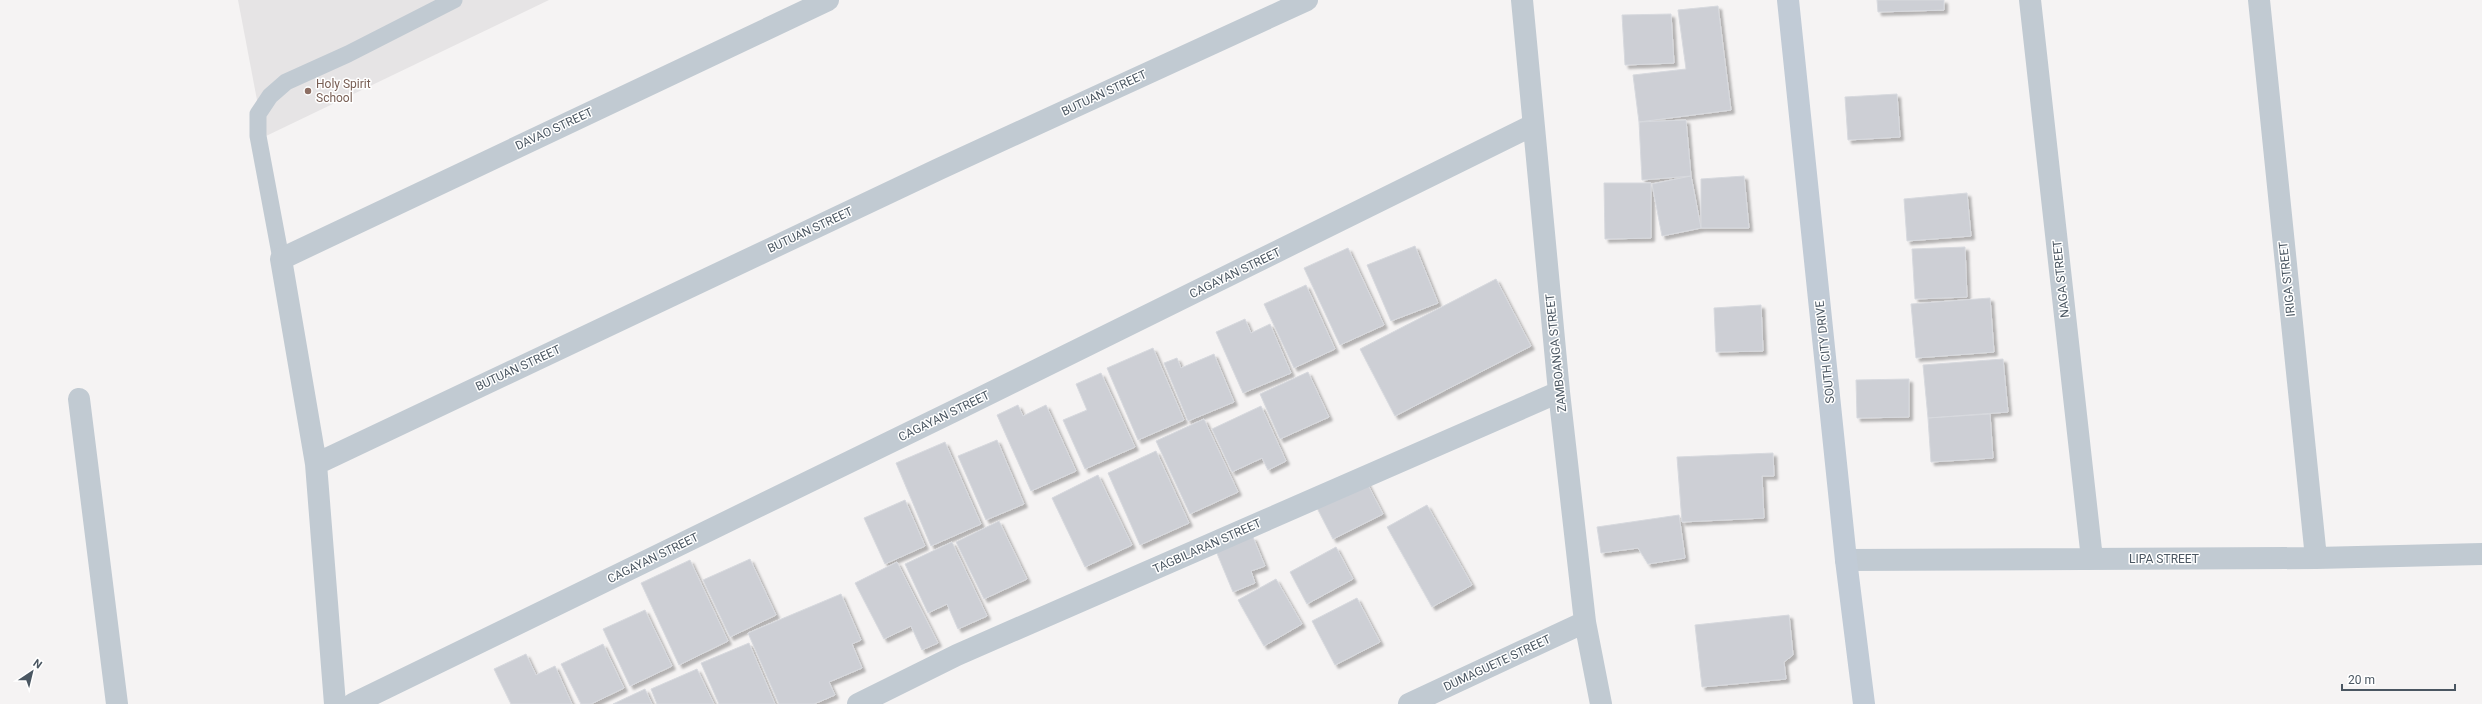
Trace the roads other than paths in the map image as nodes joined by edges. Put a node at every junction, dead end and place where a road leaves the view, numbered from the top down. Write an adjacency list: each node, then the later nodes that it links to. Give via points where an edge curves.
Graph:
1 (454, 0): 9 (lane, via 348,54 286,82 270,96 258,114 258,136)
2 (828, 0): 9 (street, DAVAO STREET)
3 (1307, 0): 12 (street, BUTUAN STREET, via 932,172)
4 (1522, 0): 8 (street, ZAMBOANGA STREET)
5 (1788, 0): 16 (street, SOUTH CITY DRIVE)
6 (2030, 0): 15 (street, NAGA STREET)
7 (2259, 0): 14 (street, IRIGA STREET)
8 (1533, 126): 10 (street, ZAMBOANGA STREET); 20 (street, CAGAYAN STREET)
9 (281, 259): 12 (street)
10 (1559, 392): 17 (street, ZAMBOANGA STREET); 21 (street, TAGBILARAN STREET, via 957,655)
11 (79, 399): 18 (street)
12 (316, 464): 19 (street)
13 (2482, 554): 14 (street, LIPA STREET)
14 (2316, 558): 15 (street, LIPA STREET)
15 (2092, 559): 16 (street, LIPA STREET)
16 (1846, 560): 24 (street, SOUTH CITY DRIVE)
17 (1585, 622): 22 (street, DUMAGUETE STREET); 23 (street, ZAMBOANGA STREET)
18 (117, 704)
19 (335, 704)
20 (354, 704)
21 (858, 704)
22 (1409, 704)
23 (1601, 704)
24 (1864, 704)

